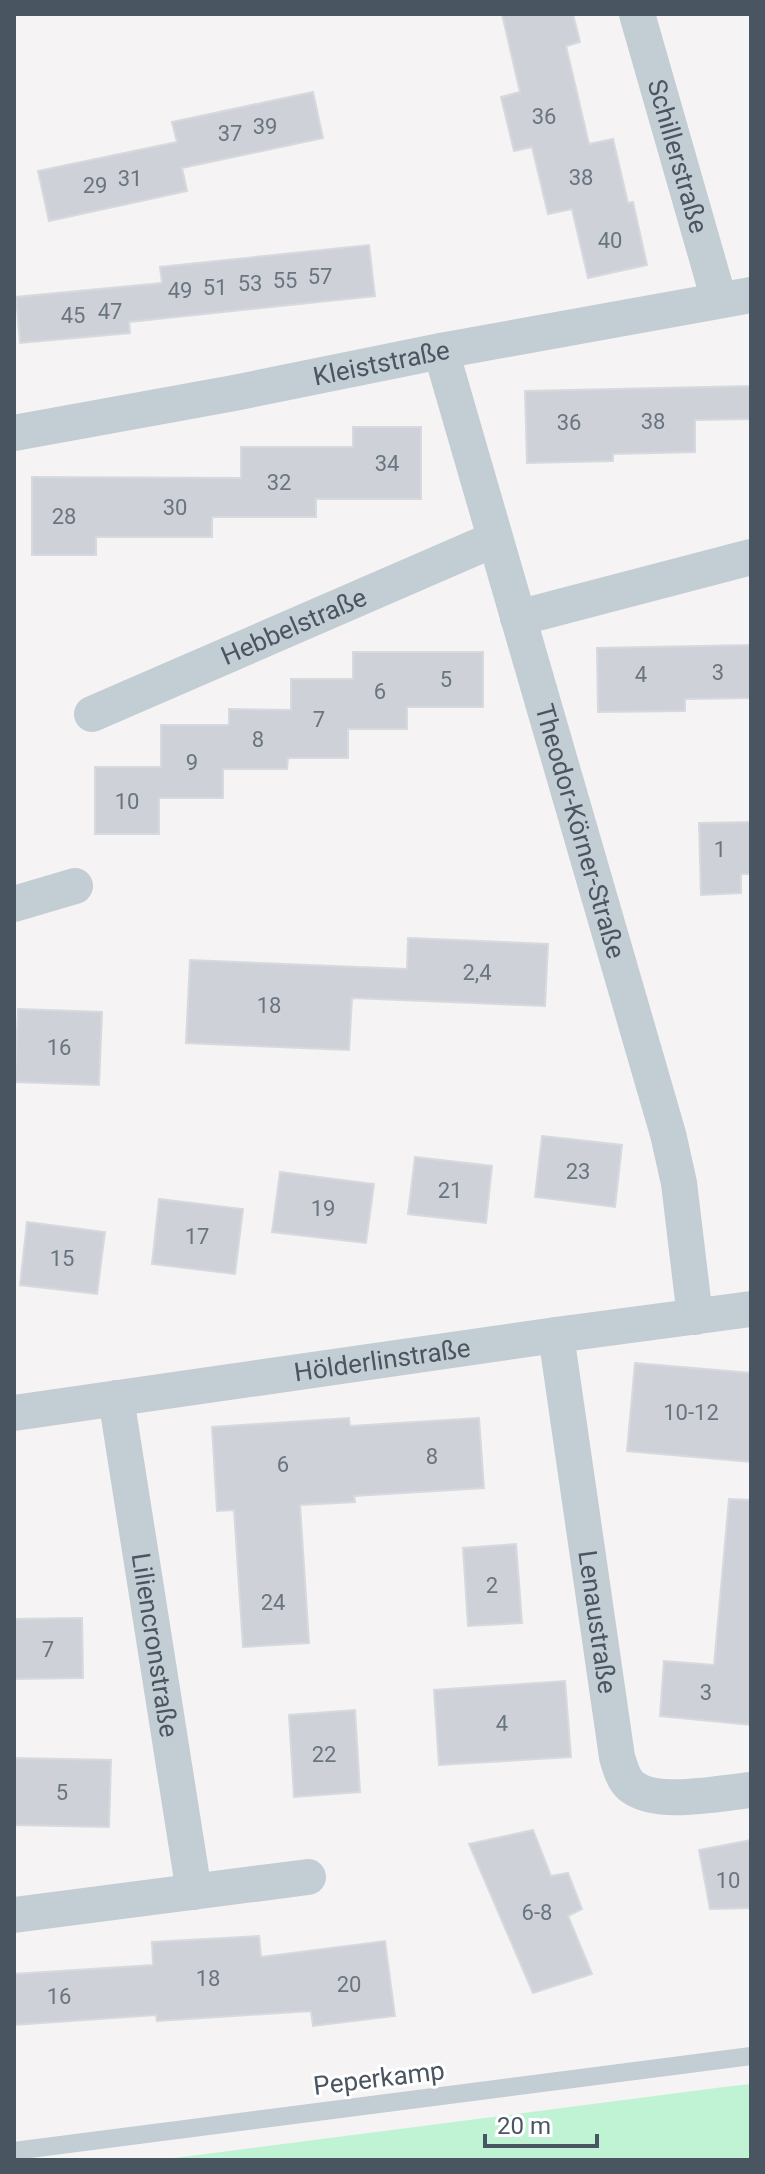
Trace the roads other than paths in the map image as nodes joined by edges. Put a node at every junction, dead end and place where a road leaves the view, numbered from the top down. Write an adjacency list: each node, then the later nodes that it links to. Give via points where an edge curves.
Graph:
1 (637, 14): 2 (street, Schillerstraße)
2 (735, 298): 3 (street, Kleiststraße)
3 (441, 351): 4 (street, Kleiststraße); 5 (street, Theodor-Körner-Straße)
4 (14, 433)
5 (495, 539): 7 (street, Theodor-Körner-Straße); 8 (street, Hebbelstraße)
6 (751, 557): 7 (street)
7 (518, 618): 12 (street, Theodor-Körner-Straße, via 668,1134)
8 (92, 714)
9 (75, 886): 10 (street)
10 (14, 904)
11 (751, 1309): 12 (street, Hölderlinstraße)
12 (695, 1317): 13 (street, Hölderlinstraße)
13 (556, 1335): 14 (street, Hölderlinstraße); 16 (street, Lenaustraße, via 622,1773 630,1785 663,1797)
14 (116, 1398): 15 (street, Hölderlinstraße); 18 (street, Liliencronstraße)
15 (14, 1413)
16 (751, 1790)
17 (308, 1877): 18 (street)
18 (194, 1892): 19 (street)
19 (14, 1915)
20 (751, 2056): 21 (lane, Peperkamp)
21 (14, 2151)

